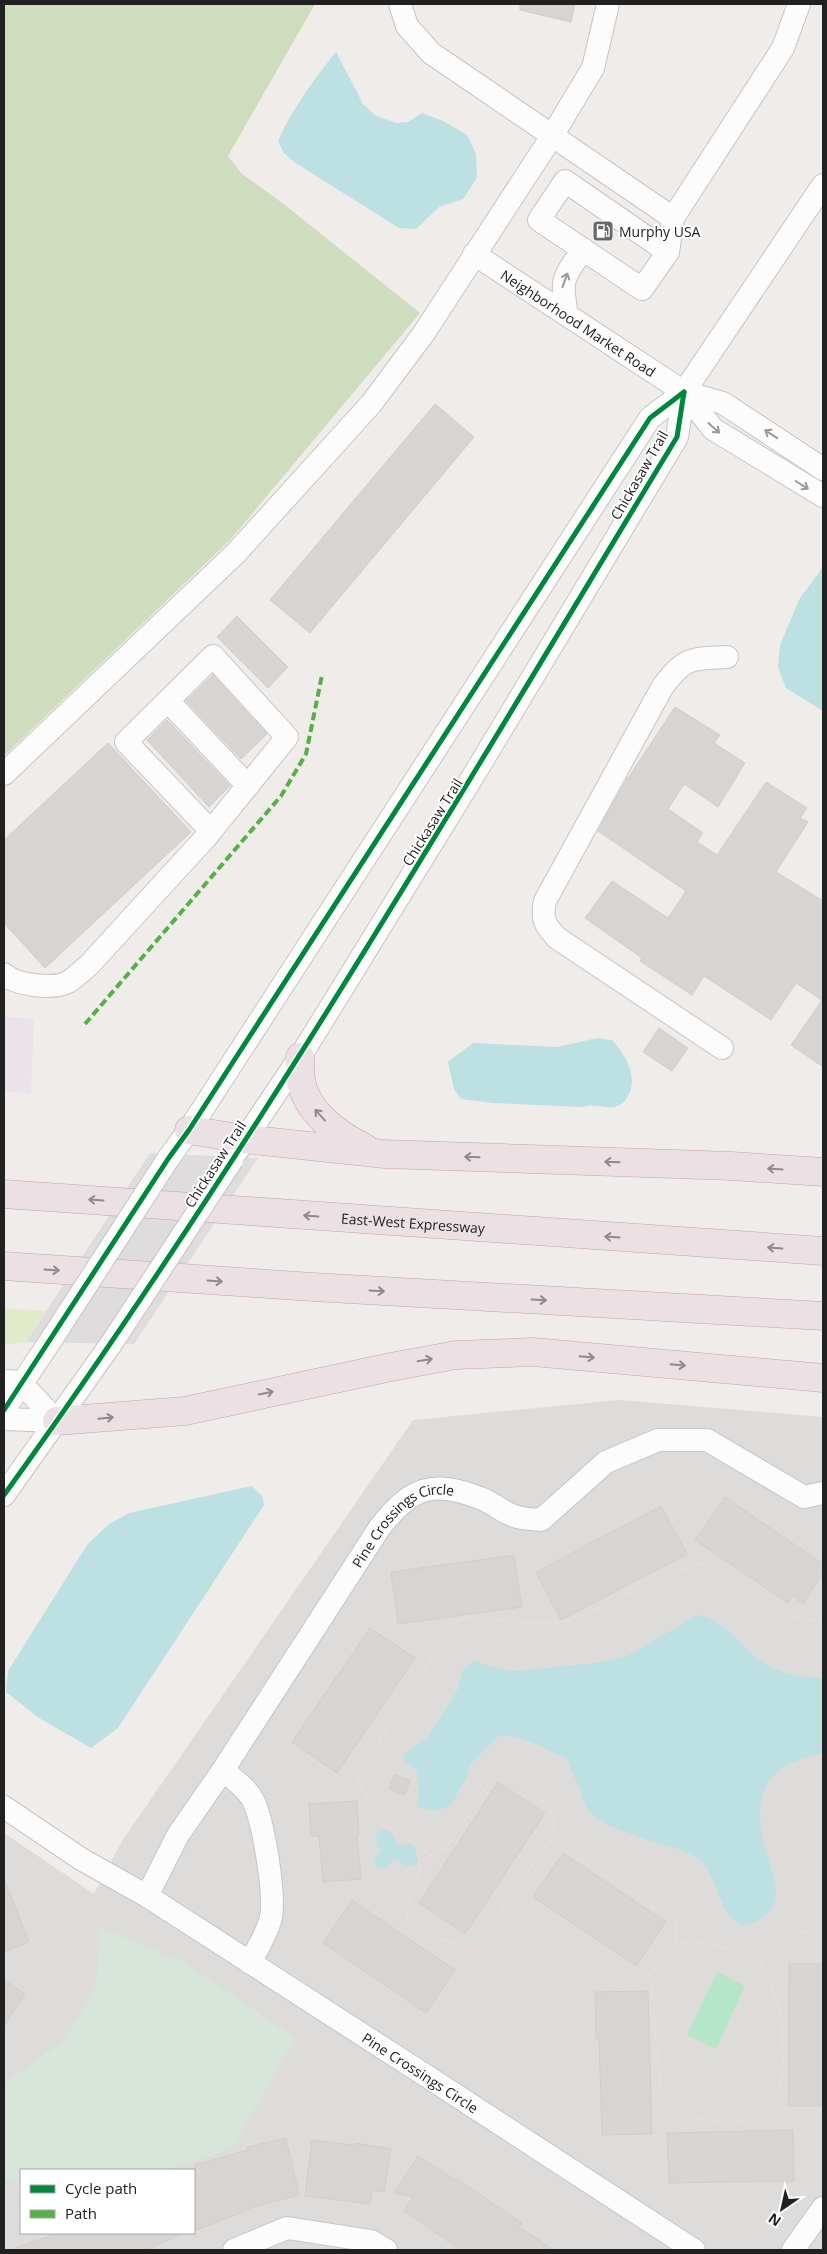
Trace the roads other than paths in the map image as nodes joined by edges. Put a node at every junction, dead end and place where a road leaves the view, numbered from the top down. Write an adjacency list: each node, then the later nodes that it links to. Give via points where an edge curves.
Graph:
1 (400, 4): 4 (street, via 406,26 431,54)
2 (608, 4): 4 (street, via 593,68)
3 (799, 4): 8 (street, via 783,48)
4 (552, 136): 5 (street); 11 (street)
5 (582, 156): 6 (street); 8 (street)
6 (564, 181): 9 (street, via 539,220); 10 (street)
7 (823, 185): 13 (street, Chickasaw Trail)
8 (673, 218): 10 (street)
9 (583, 250): 10 (street, via 642,289); 12 (street, one-way to 9, via 562,290 565,277)
10 (668, 252)
11 (474, 254): 12 (street, Neighborhood Market Road); 18 (street, via 424,333 371,404 236,553)
12 (567, 314): 13 (street, Neighborhood Market Road)
13 (684, 392): 14 (street, one-way to 13, via 723,403); 15 (street, one-way to 15, via 712,429); 23 (street, Chickasaw Trail, via 677,437); 24 (street, Chickasaw Trail, via 650,418)
14 (823, 469)
15 (823, 496)
16 (727, 657): 22 (street, via 695,658 680,665 663,686 545,901 542,915 557,938)
17 (168, 701): 19 (street); 19 (street, via 214,656 287,737); 20 (street, via 126,742)
18 (4, 774)
19 (248, 786): 20 (street)
20 (212, 831): 21 (street, via 89,965 67,982 47,986 26,984)
21 (4, 974)
22 (722, 1048)
23 (300, 1057): 25 (street, Chickasaw Trail); 26 (highway, one-way to 23, via 345,1138 320,1117 309,1102 301,1081)
24 (189, 1130): 25 (highway); 33 (street, Chickasaw Trail, bridge, via 49,1343)
25 (238, 1150): 26 (highway); 36 (street, Chickasaw Trail, bridge)
26 (373, 1152): 27 (highway, one-way to 26)
27 (823, 1172)
28 (4, 1194): 29 (highway, East-West Expressway, one-way to 28)
29 (823, 1251)
30 (4, 1266): 31 (highway, one-way to 31, via 313,1288)
31 (823, 1316)
32 (823, 1378): 36 (highway, one-way to 32, via 185,1410 456,1355 533,1352)
33 (12, 1382): 34 (street, Chickasaw Trail); 36 (street)
34 (4, 1410)
35 (4, 1419): 36 (street)
36 (57, 1421): 38 (street, Chickasaw Trail)
37 (823, 1493): 39 (street, Pine Crossings Circle, via 804,1497 707,1440 658,1440 606,1462 541,1520 514,1517 480,1498 439,1487 419,1491 398,1505 380,1528)
38 (4, 1495)
39 (223, 1770): 41 (street, Pine Crossings Circle, via 178,1835); 42 (street, via 254,1801 268,1856 271,1920)
40 (4, 1807): 41 (street, Pine Crossings Circle, via 81,1859)
41 (147, 1896): 42 (street, Pine Crossings Circle)
42 (250, 1963): 46 (street, Pine Crossings Circle)
43 (823, 2208): 47 (street)
44 (234, 2250): 45 (street, via 287,2228 371,2241)
45 (386, 2250)
46 (694, 2250)
47 (793, 2250)

